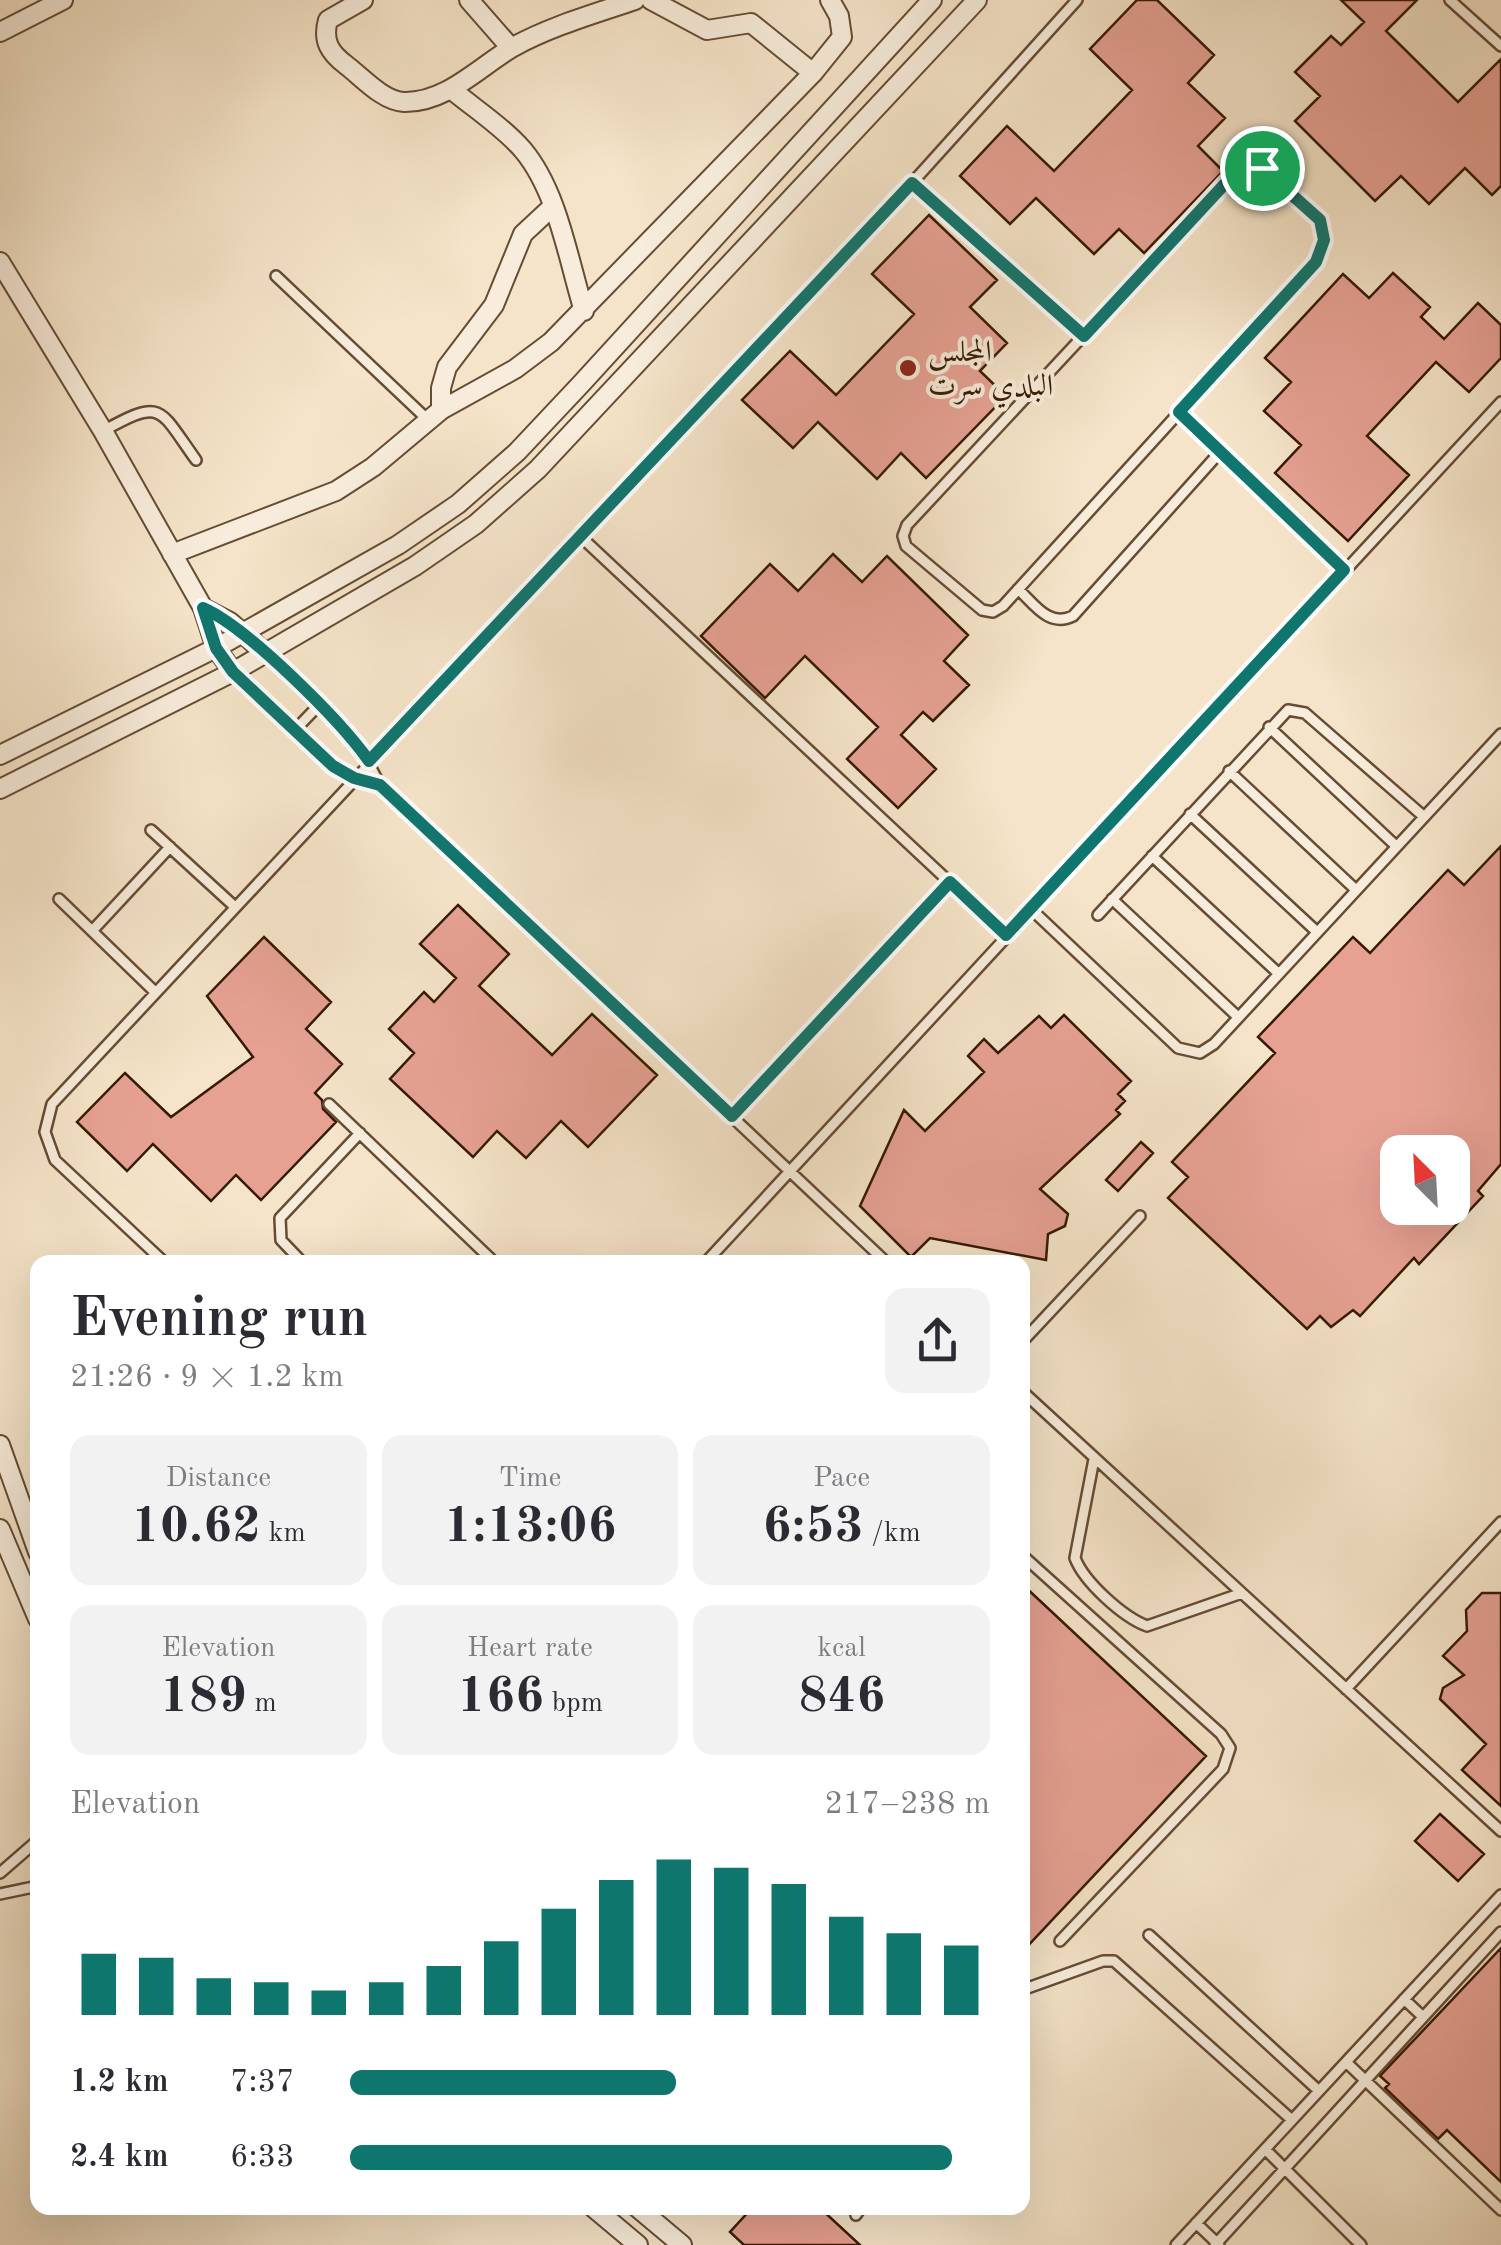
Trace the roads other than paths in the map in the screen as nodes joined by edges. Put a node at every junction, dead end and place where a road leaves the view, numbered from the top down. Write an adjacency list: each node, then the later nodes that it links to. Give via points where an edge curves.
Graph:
1 (62, 0): 11 (street)
2 (363, 0): 15 (street, via 328,20 324,33 334,56 389,99 416,101)
3 (469, 0): 13 (street)
4 (635, 0): 13 (street)
5 (651, 0): 14 (street, via 707,30 751,23)
6 (830, 0): 14 (street, via 842,37)
7 (932, 0): 33 (street, via 517,452 398,545)
8 (977, 0): 35 (street, via 538,470 416,566)
9 (1077, 0): 16 (lane)
10 (1450, 0): 12 (lane)
11 (0, 32)
12 (1501, 46)
13 (511, 48): 15 (street)
14 (813, 73): 20 (street)
15 (450, 89): 17 (street, via 524,151)
16 (912, 183): 21 (lane); 28 (lane)
17 (552, 207): 20 (street); 24 (street, via 522,234 494,304 447,367)
18 (0, 262): 25 (street)
19 (276, 276): 24 (lane)
20 (584, 311): 24 (street, via 534,356)
21 (1084, 336): 23 (lane, via 1234,174 1262,168 1320,220 1324,240 1316,262); 31 (lane, via 903,536 906,546 982,610 993,612)
22 (1501, 402): 30 (lane)
23 (1179, 412): 26 (lane); 31 (lane)
24 (435, 415): 29 (street, via 336,491)
25 (103, 432): 27 (lane, via 139,411 155,410); 29 (street)
26 (1220, 452): 30 (lane); 31 (lane, via 1073,616 1050,619)
27 (196, 460)
28 (580, 536): 42 (lane); 53 (lane)
29 (172, 554): 32 (street)
30 (1344, 570): 58 (lane)
31 (1018, 589)
32 (203, 608): 33 (street); 34 (street)
33 (244, 633): 34 (street); 35 (street)
34 (216, 648): 36 (street); 41 (street)
35 (265, 653): 36 (street); 37 (lane)
36 (233, 672): 39 (lane); 46 (street)
37 (318, 706): 39 (lane); 42 (lane)
38 (1269, 727): 43 (lane); 48 (lane, via 1288,710 1305,712); 50 (lane)
39 (295, 730): 44 (lane)
40 (1501, 734): 48 (lane)
41 (0, 756)
42 (369, 761): 44 (lane); 45 (lane)
43 (1229, 771): 47 (lane); 54 (lane)
44 (354, 778): 45 (lane); 57 (lane)
45 (380, 785): 67 (lane)
46 (0, 789)
47 (1190, 814): 52 (lane); 61 (lane)
48 (1422, 816): 50 (lane)
49 (151, 830): 51 (lane)
50 (1395, 845): 54 (lane)
51 (170, 847): 57 (lane); 60 (lane)
52 (1152, 856): 56 (lane); 63 (lane)
53 (950, 882): 62 (lane); 67 (lane)
54 (1356, 889): 61 (lane)
55 (58, 899): 60 (lane)
56 (1112, 899): 59 (lane); 65 (lane)
57 (234, 906): 64 (lane)
58 (1030, 909): 62 (lane); 65 (lane, via 1183,1051 1210,1048)
59 (1098, 915)
60 (92, 931): 64 (lane)
61 (1316, 932): 63 (lane)
62 (1006, 935): 69 (lane)
63 (1278, 974): 65 (lane)
64 (156, 992): 71 (lane, via 52,1104 45,1132 55,1160)
65 (1238, 1017)
66 (330, 1104): 68 (lane)
67 (732, 1116): 69 (lane)
68 (360, 1133): 72 (lane, via 280,1218 281,1240); 73 (lane)
69 (790, 1172): 74 (lane); 75 (lane)
70 (1140, 1216): 76 (lane)
71 (157, 1255)
72 (295, 1255)
73 (487, 1255)
74 (713, 1255)
75 (879, 1255)
76 (1030, 1333)
77 (1030, 1399): 79 (lane)
78 (0, 1445): 82 (street)
79 (1094, 1459): 84 (lane); 86 (lane, via 1075,1558)
80 (1501, 1522): 88 (lane)
81 (0, 1529): 85 (street)
82 (30, 1529)
83 (1030, 1562): 87 (lane)
84 (1242, 1593): 86 (lane, via 1147,1626); 88 (lane)
85 (30, 1600)
86 (1112, 1601): 87 (lane)
87 (1094, 1619): 97 (lane, via 1225,1738 1230,1754)
88 (1346, 1689): 89 (lane)
89 (1501, 1831)
90 (30, 1847): 91 (lane)
91 (0, 1873)
92 (30, 1888): 93 (lane)
93 (0, 1894)
94 (1501, 1895): 99 (lane)
95 (1501, 1932): 100 (lane)
96 (1149, 1935): 103 (lane)
97 (1060, 1941)
98 (1030, 1987): 104 (lane, via 1114,1961)
99 (1404, 1999): 100 (lane); 101 (lane)
100 (1423, 2017): 102 (lane)
101 (1346, 2062): 102 (lane); 103 (lane)
102 (1365, 2081): 106 (lane); 107 (lane)
103 (1319, 2091): 104 (lane)
104 (1292, 2120): 105 (lane)
105 (1264, 2149): 106 (lane); 110 (lane)
106 (1284, 2169): 111 (lane); 115 (lane)
107 (1501, 2210)
108 (602, 2215): 112 (street)
109 (646, 2215): 113 (street)
110 (1196, 2223): 111 (lane); 114 (lane)
111 (1217, 2244)
112 (638, 2245)
113 (682, 2245)
114 (1176, 2245)
115 (1360, 2245)

